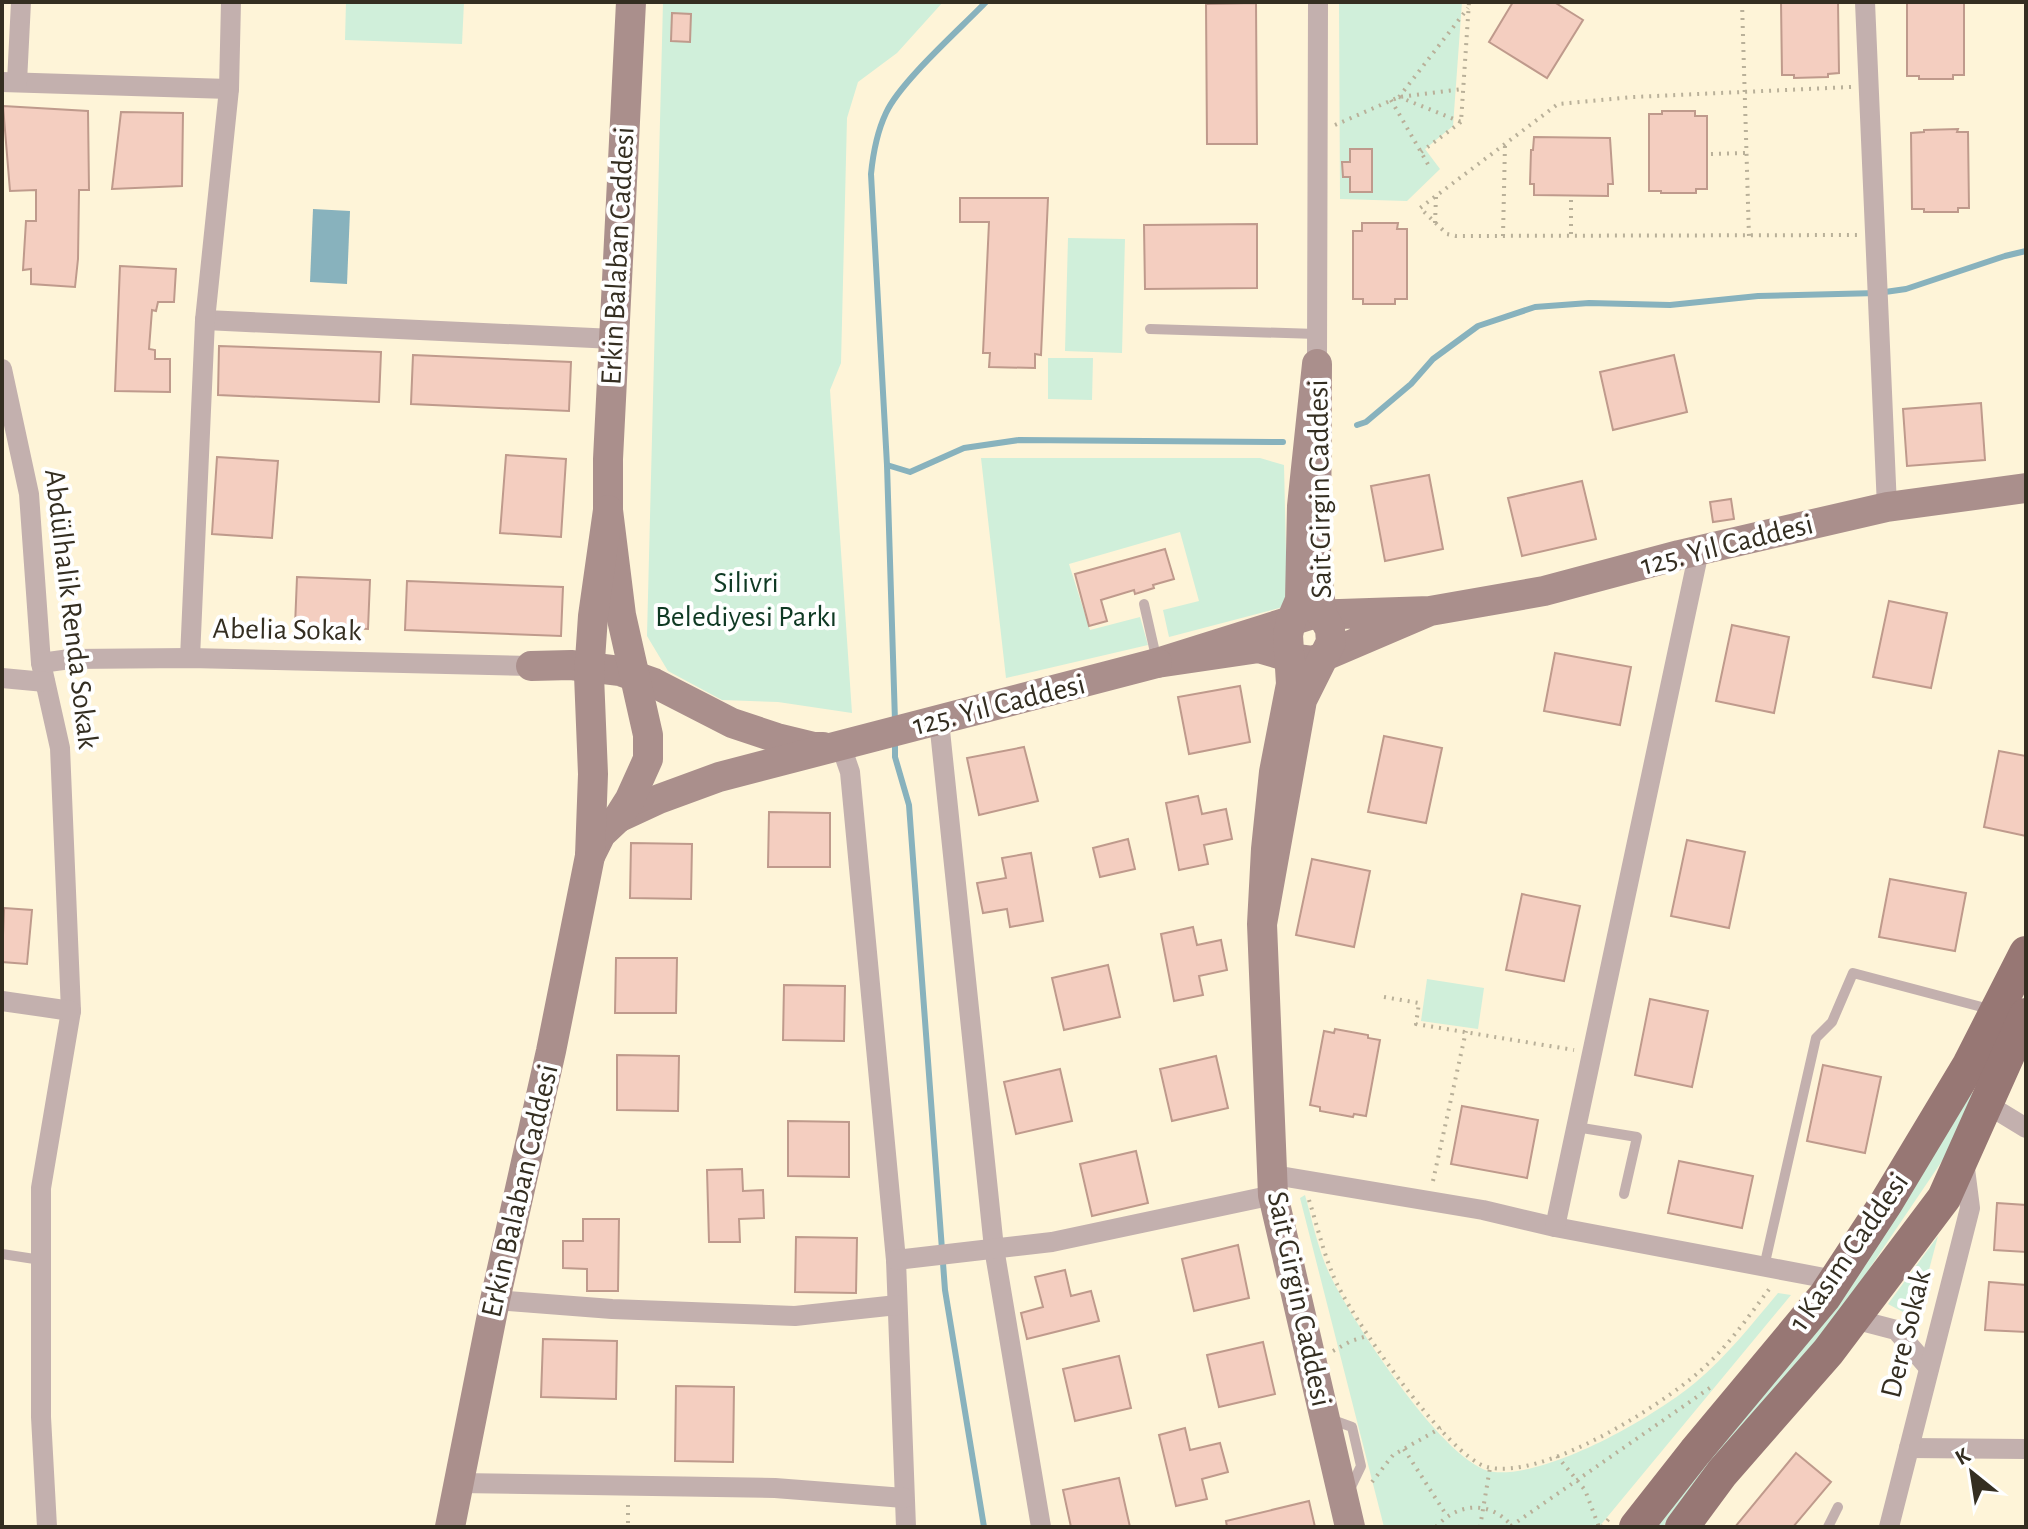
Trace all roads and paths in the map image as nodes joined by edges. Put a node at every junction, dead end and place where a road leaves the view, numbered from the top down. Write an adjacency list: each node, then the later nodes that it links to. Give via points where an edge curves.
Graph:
1 (21, 2): 8 (street)
2 (231, 2): 10 (street)
3 (631, 2): 32 (street, Erkin Balaban Caddesi)
4 (1318, 2): 16 (street)
5 (1742, 2): 12 (path)
6 (1865, 2): 9 (street)
7 (1469, 5): 11 (path); 13 (path)
8 (10, 82): 10 (street)
9 (1869, 87): 12 (path); 25 (street)
10 (229, 89): 29 (street)
11 (1463, 89): 13 (path); 15 (path)
12 (1746, 92): 17 (path, via 1570,101 1551,108); 19 (path)
13 (1399, 97): 14 (path); 15 (path)
14 (1391, 100): 16 (path); 18 (path)
15 (1461, 122): 18 (path)
16 (1318, 132): 31 (street)
17 (1505, 144): 22 (path); 26 (path)
18 (1421, 152): 21 (path)
19 (1747, 153): 20 (path); 28 (path)
20 (1711, 154)
21 (1429, 166)
22 (1436, 196): 24 (path); 24 (path, via 1420,208)
23 (1571, 200): 27 (path)
24 (1435, 223): 26 (path, via 1447,234)
25 (1876, 235): 28 (path); 36 (street)
26 (1503, 236): 27 (path)
27 (1571, 236): 28 (path)
28 (1749, 237)
29 (205, 320): 32 (street); 45 (street)
30 (1150, 329): 31 (lane)
31 (1317, 334): 33 (street)
32 (614, 339): 37 (street, Erkin Balaban Caddesi)
33 (1317, 364): 41 (street, Sait Girgin Caddesi, via 1316,566); 42 (street, Sait Girgin Caddesi, via 1302,506 1300,600)
34 (2, 369): 49 (street, Abdülhalik Renda Sokak, via 29,494)
35 (2026, 488): 36 (street, 125. Yıl Caddesi)
36 (1887, 507): 38 (street, 125. Yıl Caddesi)
37 (608, 510): 48 (street, Erkin Balaban Caddesi); 51 (street, Erkin Balaban Caddesi, via 621,615)
38 (1699, 551): 40 (street, 125. Yıl Caddesi, via 1544,591); 67 (street)
39 (1144, 604): 46 (lane)
40 (1430, 611): 41 (street, 125. Yıl Caddesi); 43 (street, 125. Yıl Caddesi)
41 (1322, 615): 42 (street, 125. Yıl Caddesi); 43 (street, Sait Girgin Caddesi, via 1331,642)
42 (1291, 621): 44 (street, Sait Girgin Caddesi); 46 (street, 125. Yıl Caddesi)
43 (1323, 656): 44 (street, 125. Yıl Caddesi, via 1313,661); 60 (street, Sait Girgin Caddesi, via 1302,700)
44 (1288, 657): 46 (street, 125. Yıl Caddesi, via 1259,648); 60 (street, Sait Girgin Caddesi, via 1291,684 1274,772)
45 (190, 658): 47 (street, Abelia Sokak); 49 (street, Abelia Sokak, via 70,659)
46 (1157, 663): 53 (street, 125. Yıl Caddesi)
47 (531, 666): 48 (street); 52 (street, via 574,676 584,682)
48 (589, 666): 51 (street); 52 (street, Erkin Balaban Caddesi)
49 (43, 672): 50 (street, Abelia Sokak); 64 (street, Abdülhalik Renda Sokak, via 60,748)
50 (2, 678)
51 (644, 680): 55 (street, via 732,723 814,747); 57 (street, Erkin Balaban Caddesi, via 648,759)
52 (590, 699): 54 (street, Erkin Balaban Caddesi)
53 (939, 721): 55 (street, 125. Yıl Caddesi); 77 (street)
54 (592, 745): 57 (street, via 605,770); 59 (street, Erkin Balaban Caddesi)
55 (841, 746): 56 (street, 125. Yıl Caddesi); 80 (street, via 850,772)
56 (719, 777): 57 (street); 58 (street)
57 (636, 786): 58 (street, Erkin Balaban Caddesi)
58 (618, 818): 59 (street, Erkin Balaban Caddesi, via 601,834)
59 (590, 856): 84 (street, Erkin Balaban Caddesi)
60 (1262, 924): 72 (street, Sait Girgin Caddesi)
61 (2026, 953): 65 (main road, 1 Kasım Caddesi)
62 (1384, 997): 66 (path, via 1419,1003 1416,1024)
63 (2, 1001): 64 (street)
64 (71, 1011): 79 (street, Abdülhalik Renda Sokak, via 41,1188)
65 (2010, 1013): 68 (main road, 1 Kasım Caddesi); 82 (lane, via 1853,973 1832,1022 1816,1038)
66 (1466, 1031): 67 (path); 75 (path)
67 (1592, 1053): 69 (street)
68 (1983, 1082): 70 (street); 71 (main road, 1 Kasım Caddesi); 81 (main road, 1 Kasım Caddesi, via 1886,1203)
69 (1576, 1127): 74 (lane, via 1637,1137); 76 (street)
70 (2026, 1128)
71 (1963, 1155): 86 (main road, 1 Kasım Caddesi, via 1944,1198); 89 (street, Dere Sokak, via 1970,1208)
72 (1274, 1185): 75 (street); 77 (street, via 1052,1242); 100 (street, Sait Girgin Caddesi, via 1323,1416)
73 (1307, 1190): 87 (path, via 1333,1277)
74 (1624, 1194)
75 (1429, 1201): 76 (street)
76 (1555, 1227): 82 (street)
77 (994, 1248): 80 (street); 109 (street)
78 (2, 1254): 79 (lane)
79 (41, 1260): 106 (street, Abdülhalik Renda Sokak)
80 (896, 1260): 85 (street)
81 (1835, 1280): 82 (street); 104 (main road, 1 Kasım Caddesi, via 1695,1452)
82 (1764, 1281): 83 (path); 95 (path, via 1729,1341 1701,1370 1613,1431)
83 (1781, 1289)
84 (495, 1300): 85 (street, via 795,1316); 98 (street, Erkin Balaban Caddesi)
85 (897, 1305): 99 (street)
86 (1854, 1319): 89 (street, via 1896,1330); 113 (main road, 1 Kasım Caddesi)
87 (1367, 1336): 88 (path, via 1329,1352); 91 (path)
88 (1334, 1364)
89 (1929, 1368): 92 (street, Dere Sokak)
90 (1711, 1397): 97 (path, via 1720,1384)
91 (1441, 1428): 93 (path); 96 (path, via 1465,1454)
92 (1909, 1448): 94 (street); 115 (street, Dere Sokak)
93 (1404, 1449): 100 (path, via 1381,1467); 103 (path)
94 (2026, 1449)
95 (1557, 1456): 96 (path); 97 (path)
96 (1490, 1468): 102 (path)
97 (1578, 1480): 105 (path); 112 (path)
98 (459, 1483): 99 (street, via 775,1488); 107 (street, Erkin Balaban Caddesi)
99 (904, 1498): 108 (street)
100 (1353, 1507)
101 (1838, 1507): 114 (lane)
102 (1483, 1508): 103 (path); 105 (path); 111 (path)
103 (1447, 1516): 110 (path)
104 (1621, 1519): 112 (path)
105 (1512, 1526)
106 (47, 1527)
107 (450, 1527)
108 (906, 1527)
109 (1041, 1527)
110 (1436, 1527)
111 (1480, 1527)
112 (1603, 1527)
113 (1682, 1527)
114 (1828, 1527)
115 (1889, 1527)

